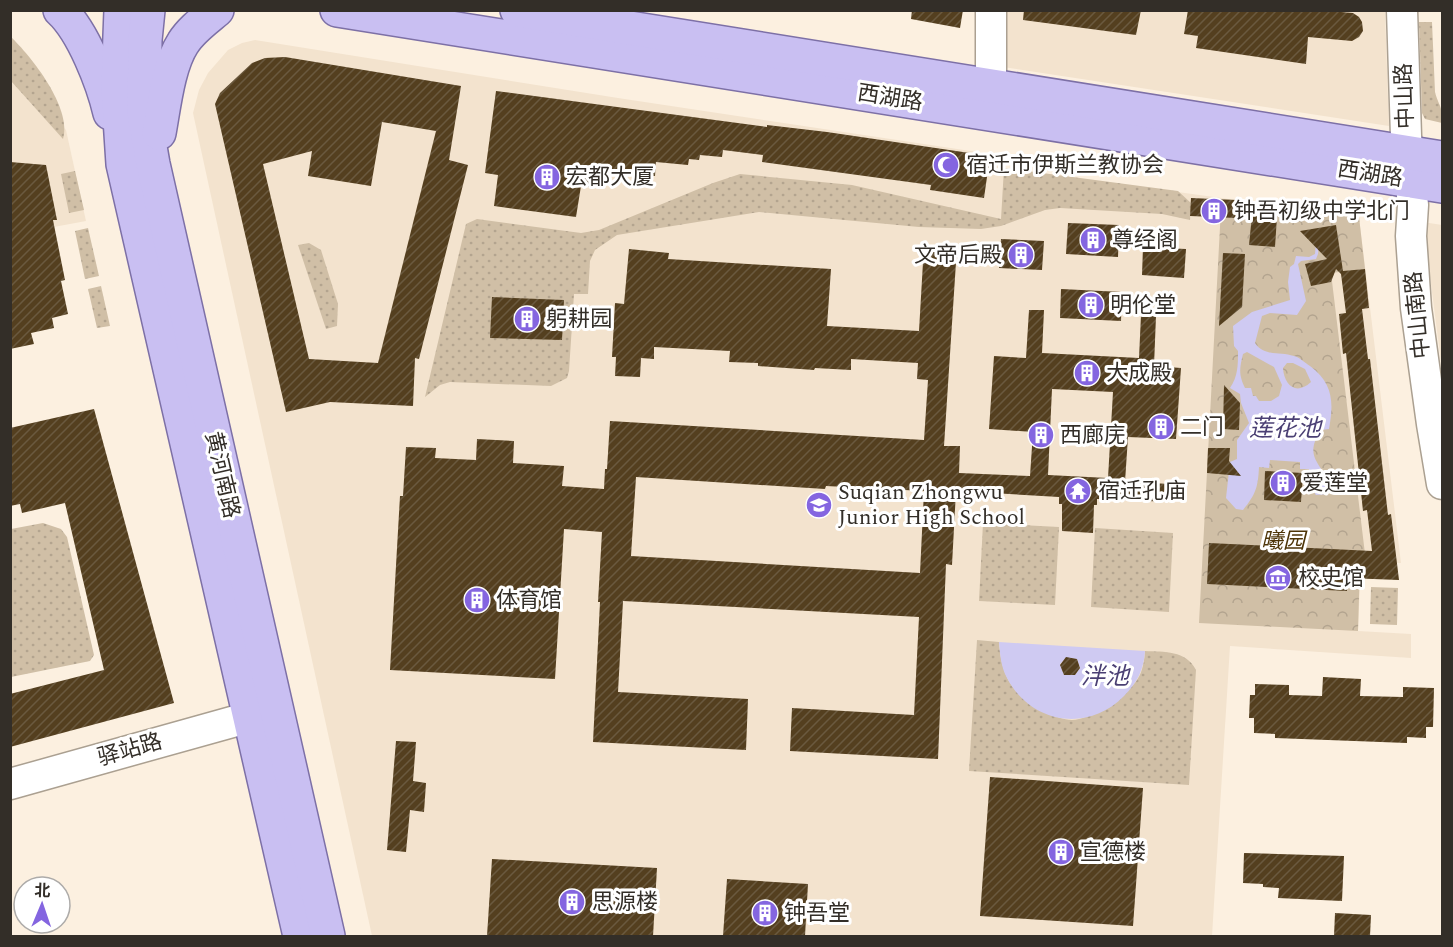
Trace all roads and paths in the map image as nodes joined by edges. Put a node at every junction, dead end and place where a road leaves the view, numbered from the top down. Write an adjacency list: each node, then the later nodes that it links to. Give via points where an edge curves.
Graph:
1 (60, 10): 11 (main road, via 83,42)
2 (121, 10): 11 (main road, 黄河南路, via 118,88)
3 (148, 10): 11 (main road, 黄河南路)
4 (217, 10): 11 (main road, via 183,43)
5 (337, 10): 12 (main road, 西湖路)
6 (517, 10): 9 (main road, 西湖路)
7 (991, 10): 9 (street)
8 (1402, 10): 12 (street, 中山路)
9 (991, 86): 12 (main road, 西湖路)
10 (1443, 158): 12 (main road, 西湖路)
11 (138, 164): 14 (main road, 黄河南路); 17 (main road, 黄河南路)
12 (1420, 173): 13 (street, 中山南路, via 1411,236 1416,308)
13 (1443, 484)
14 (250, 717): 15 (street, 驿站路); 16 (main road, 黄河南路)
15 (10, 784)
16 (300, 936)
17 (328, 936)

